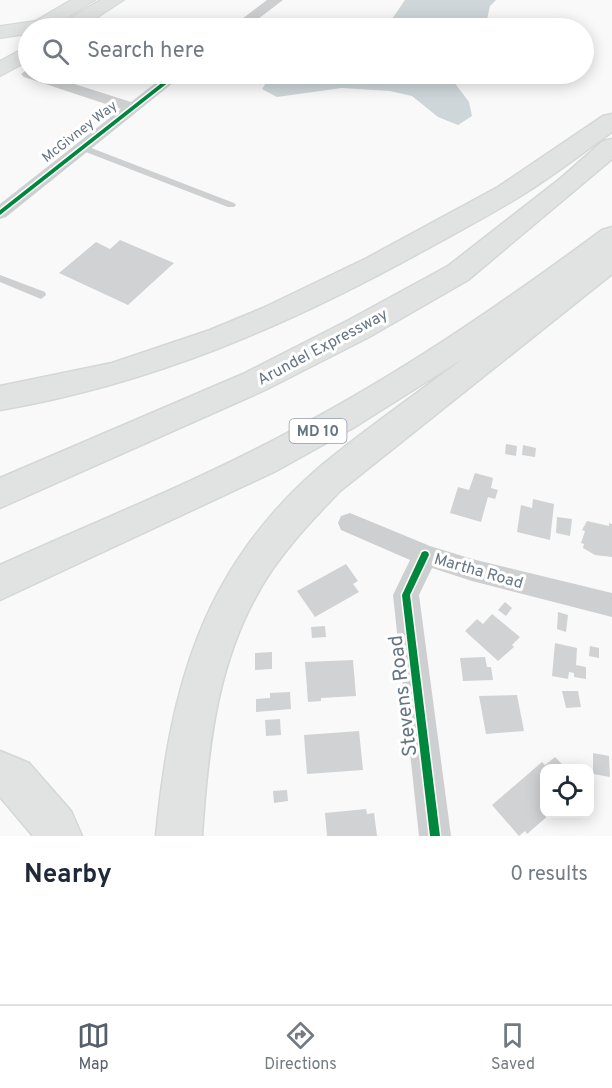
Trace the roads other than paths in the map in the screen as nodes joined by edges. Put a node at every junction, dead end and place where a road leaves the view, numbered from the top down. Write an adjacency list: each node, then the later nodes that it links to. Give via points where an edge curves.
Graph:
1 (85, 0): 4 (main road)
2 (114, 0): 5 (main road)
3 (276, 0): 6 (street)
4 (56, 18)
5 (84, 18)
6 (251, 18)
7 (18, 31): 8 (main road)
8 (0, 32)
9 (18, 47): 11 (main road)
10 (18, 56): 11 (main road)
11 (2, 63): 12 (street, McGivney Way)
12 (18, 69)
13 (62, 84): 15 (street, McGivney Way)
14 (162, 84): 15 (street, McGivney Way)
15 (131, 107): 18 (street, McGivney Way)
16 (612, 121): 25 (highway, via 520,185 290,309 185,352 101,378)
17 (612, 146): 26 (highway, Arundel Expressway, via 458,273 254,382)
18 (81, 147): 19 (lane); 20 (street, McGivney Way)
19 (231, 206)
20 (0, 213)
21 (612, 236): 29 (highway, MD 10, via 539,291 392,388 301,442)
22 (612, 259): 33 (highway, via 328,481 292,514 259,557 226,613 201,676 188,742)
23 (0, 278): 24 (lane)
24 (41, 295)
25 (0, 398)
26 (0, 494)
27 (350, 523): 28 (street, Martha Road)
28 (425, 555): 30 (street, Martha Road); 34 (street, Stevens Road, via 406,595)
29 (0, 583)
30 (612, 605)
31 (0, 773): 32 (highway, via 13,779 55,826)
32 (59, 836)
33 (179, 836)
34 (435, 836)

